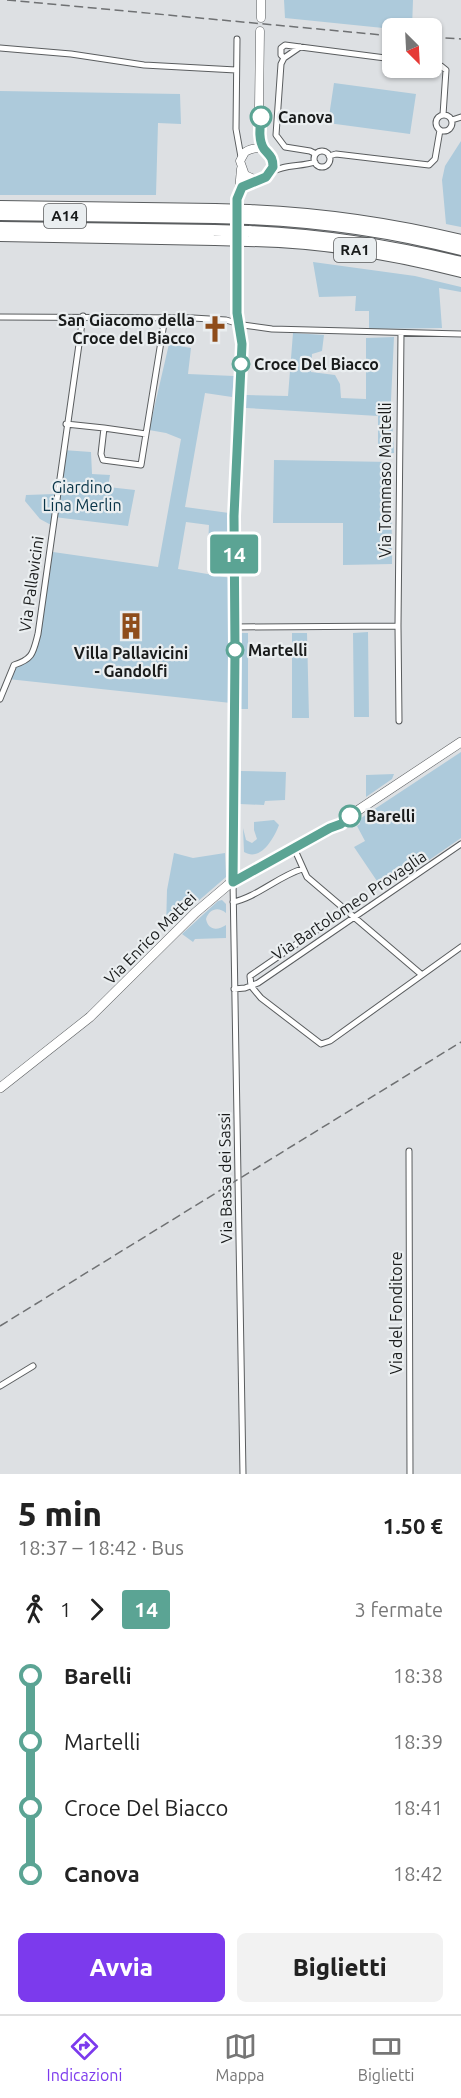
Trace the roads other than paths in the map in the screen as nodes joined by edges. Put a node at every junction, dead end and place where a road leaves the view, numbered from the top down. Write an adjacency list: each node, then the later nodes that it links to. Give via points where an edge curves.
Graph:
1 (261, 0): 2 (main road)
2 (261, 18)
3 (260, 31): 11 (main road)
4 (237, 39): 10 (street)
5 (300, 47): 7 (street); 7 (street, via 283,45); 8 (street)
6 (0, 48): 10 (street)
7 (284, 58): 19 (street, via 276,133 285,147)
8 (382, 58)
9 (442, 67): 12 (street, via 446,70)
10 (236, 70): 16 (street)
11 (259, 107): 17 (main road, via 256,135); 18 (main road)
12 (443, 115): 14 (street); 15 (street, via 436,121)
13 (461, 117): 14 (street)
14 (452, 120): 15 (street, via 450,129)
15 (440, 130): 20 (street, via 435,159 429,165)
16 (236, 136): 17 (street); 21 (street)
17 (249, 149): 18 (main road); 21 (main road)
18 (264, 149): 22 (main road)
19 (316, 154): 20 (street, via 323,151); 23 (street)
20 (329, 156): 23 (street, via 324,167)
21 (241, 157): 25 (main road)
22 (272, 158): 24 (street); 26 (main road)
23 (315, 162): 24 (street)
24 (286, 167): 26 (street)
25 (241, 169): 27 (main road); 28 (main road)
26 (270, 173): 27 (main road)
27 (256, 180): 28 (main road)
28 (238, 192): 44 (main road)
29 (0, 206): 30 (highway)
30 (215, 214): 31 (highway, A14); 32 (highway, A14, bridge)
31 (0, 215)
32 (249, 215): 37 (highway, RA1, via 291,212 363,220); 38 (highway, A14, via 352,228)
33 (0, 227): 34 (highway, A14)
34 (215, 235): 35 (highway, RA1); 36 (highway, RA1, bridge)
35 (0, 236)
36 (248, 236): 39 (highway, via 310,235 379,244); 40 (highway, RA1, via 346,248)
37 (461, 240)
38 (461, 250)
39 (461, 262)
40 (461, 272)
41 (83, 316): 42 (street); 43 (street); 47 (street, Via Pallavicini)
42 (0, 317)
43 (165, 317): 44 (street); 49 (street)
44 (238, 324): 45 (street, via 289,330); 51 (main road, via 242,344 234,516)
45 (401, 333): 46 (street); 50 (street, Via Tommaso Martelli)
46 (461, 334)
47 (66, 424): 48 (street); 52 (street, Via Pallavicini, via 38,634 33,653 27,661 14,665)
48 (104, 428): 49 (street); 49 (street, via 103,460 141,465)
49 (146, 434)
50 (398, 626): 51 (street); 53 (street, Via Tommaso Martelli)
51 (234, 627): 58 (main road)
52 (0, 699)
53 (399, 721)
54 (461, 742): 56 (main road, Via Enrico Mattei, via 341,824)
55 (461, 844): 61 (street, Via Bartolomeo Provaglia)
56 (294, 848): 57 (street); 58 (main road, Via Enrico Mattei)
57 (302, 869): 59 (street); 60 (street)
58 (233, 882): 59 (street, Via Bassa dei Sassi); 66 (main road, Via Enrico Mattei, via 195,913 90,1017)
59 (233, 902): 65 (street, Via Bassa dei Sassi)
60 (346, 910): 61 (street); 64 (street, Via Bartolomeo Provaglia, via 250,976)
61 (354, 917): 63 (street); 64 (street, Via Bartolomeo Provaglia)
62 (461, 947): 63 (street)
63 (422, 975): 64 (street, via 321,1044 272,1008)
64 (251, 986): 65 (street, Via Bartolomeo Provaglia)
65 (234, 989): 70 (street, Via Bassa dei Sassi)
66 (0, 1088)
67 (409, 1151): 71 (street, Via del Fonditore)
68 (33, 1366): 69 (street)
69 (0, 1386)
70 (243, 1474)
71 (410, 1474)

